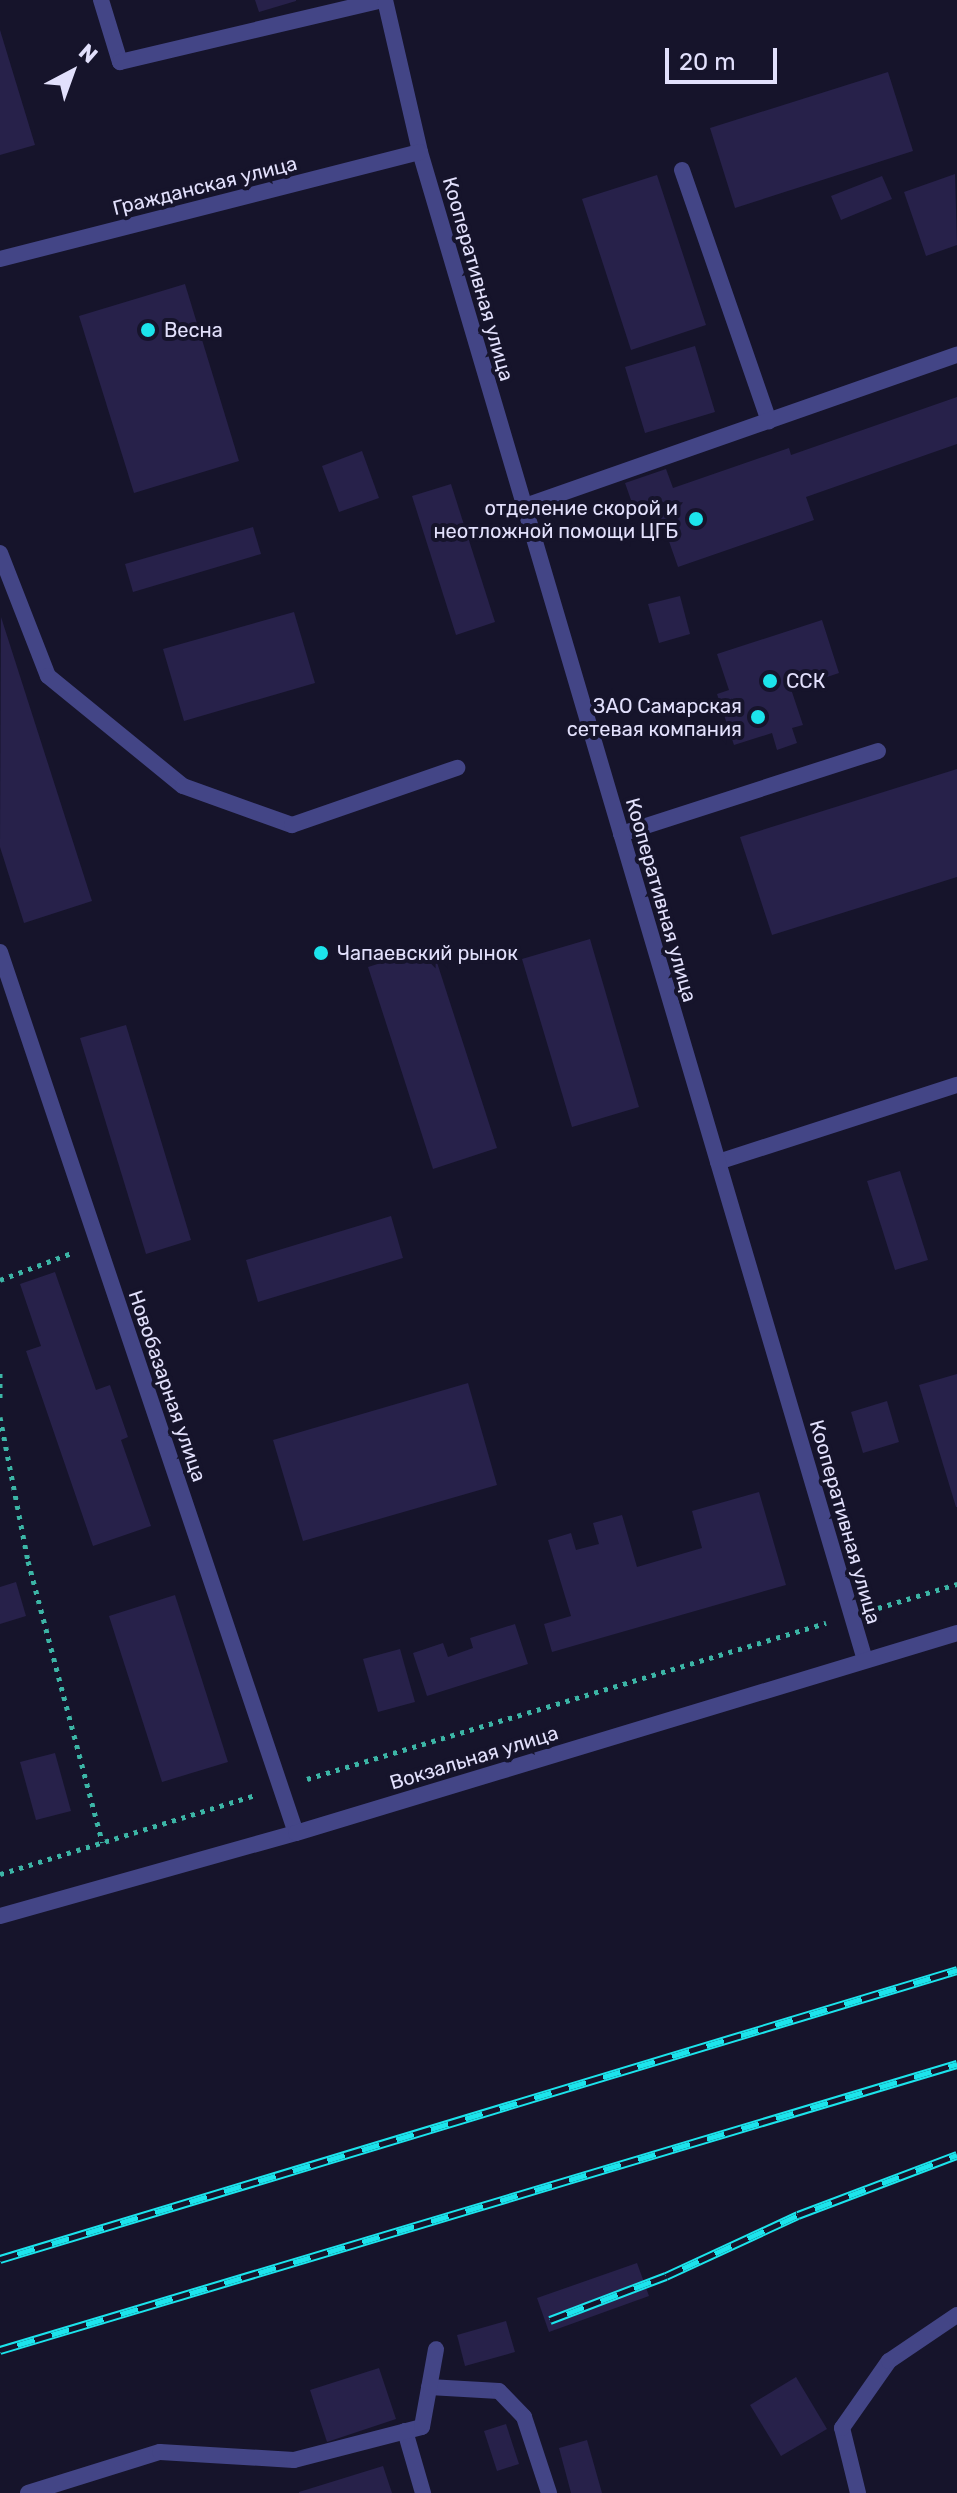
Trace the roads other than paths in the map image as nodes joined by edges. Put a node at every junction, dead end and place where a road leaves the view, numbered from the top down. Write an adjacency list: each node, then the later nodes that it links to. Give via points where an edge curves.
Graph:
1 (101, 0): 2 (street, via 120,62)
2 (384, 0): 3 (street, Кооперативная улица)
3 (420, 152): 5 (street, Гражданская улица); 8 (street, Кооперативная улица)
4 (682, 170): 7 (street)
5 (0, 259)
6 (957, 355): 7 (street)
7 (769, 421): 8 (street)
8 (525, 506): 12 (street, Кооперативная улица)
9 (0, 553): 11 (street, via 48,676 183,786 292,825)
10 (878, 751): 12 (street)
11 (457, 768)
12 (621, 834): 15 (street, Кооперативная улица)
13 (0, 952): 18 (street, Новобазарная улица)
14 (957, 1085): 15 (street)
15 (718, 1162): 17 (street, Кооперативная улица)
16 (957, 1633): 17 (street, Вокзальная улица)
17 (865, 1660): 18 (street, Вокзальная улица)
18 (296, 1833): 19 (street, Вокзальная улица)
19 (0, 1916)
20 (957, 2315): 27 (street, via 889,2361 842,2428)
21 (436, 2349): 22 (street)
22 (429, 2387): 23 (street, via 422,2427); 26 (street, via 499,2391 524,2417)
23 (405, 2431): 24 (street, via 294,2460 160,2452); 25 (street)
24 (28, 2493)
25 (423, 2493)
26 (549, 2493)
27 (858, 2493)

